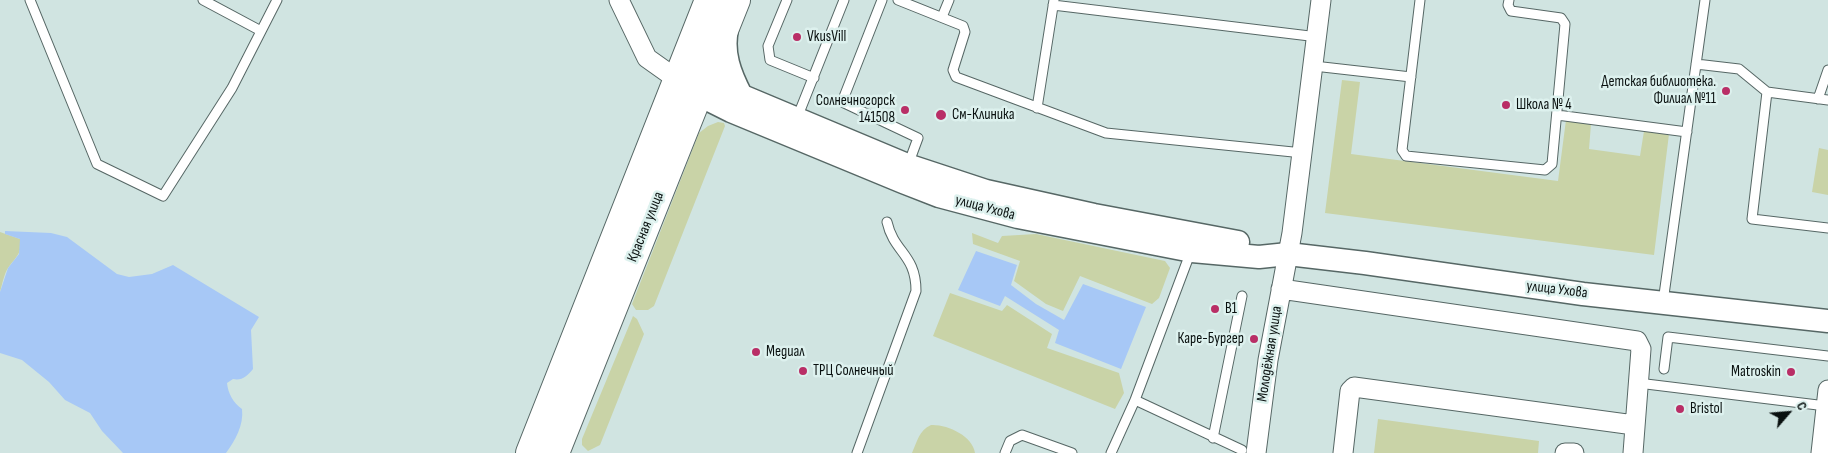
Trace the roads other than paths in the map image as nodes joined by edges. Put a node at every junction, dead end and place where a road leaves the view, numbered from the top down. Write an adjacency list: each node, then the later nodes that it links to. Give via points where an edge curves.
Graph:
1 (30, 0): 18 (lane, via 97,164 163,196 232,88)
2 (203, 0): 18 (lane)
3 (277, 0): 18 (lane)
4 (709, 0): 25 (highway, Красная улица)
5 (787, 0): 24 (lane, via 768,46 770,60)
6 (844, 0): 24 (lane)
7 (882, 0): 35 (lane, via 842,102 918,138)
8 (898, 0): 17 (lane)
9 (949, 0): 17 (lane)
10 (1321, 0): 19 (street, Молодёжная улица)
11 (1420, 0): 23 (lane)
12 (1508, 0): 30 (lane, via 1511,11 1561,18 1566,24)
13 (1705, 0): 20 (lane)
14 (621, 1): 25 (street, via 647,58)
15 (1053, 3): 19 (lane); 29 (lane)
16 (732, 9): 25 (highway, Красная улица); 28 (street, via 725,51)
17 (942, 17): 29 (lane, via 965,29 953,70 956,77)
18 (261, 31)
19 (1318, 37): 21 (street, Молодёжная улица)
20 (1696, 64): 26 (lane, via 1739,69); 32 (lane)
21 (1314, 66): 23 (lane); 34 (street, Молодёжная улица)
22 (1828, 70): 27 (lane)
23 (1411, 77): 30 (lane, via 1402,150 1409,158 1545,170 1552,164)
24 (814, 78): 31 (lane)
25 (694, 85): 28 (street, улица Ухова); 33 (highway, Красная улица); 52 (highway, Красная улица)
26 (1767, 92): 27 (lane); 37 (lane, via 1752,219)
27 (1823, 99)
28 (736, 103): 31 (street, улица Ухова); 33 (street, via 706,116); 38 (street, улица Ухова, via 939,196 1018,217)
29 (1038, 108): 34 (lane, via 1106,133)
30 (1557, 115): 32 (lane)
31 (796, 120): 35 (street, улица Ухова)
32 (1687, 132): 42 (lane)
33 (682, 137): 53 (highway, Красная улица)
34 (1303, 153): 39 (street, Молодёжная улица)
35 (907, 165): 39 (street, улица Ухова, via 1019,200 1260,245)
36 (887, 222): 54 (lane, via 894,241 912,264 916,290)
37 (1828, 228)
38 (1192, 251): 39 (street, улица Ухова, via 1259,257); 48 (lane)
39 (1288, 254): 40 (street, Молодёжная улица); 42 (street, улица Ухова)
40 (1281, 289): 46 (street, via 1633,339 1641,349); 51 (street, Молодёжная улица)
41 (1242, 296): 50 (lane)
42 (1663, 302): 43 (street, улица Ухова)
43 (1828, 321)
44 (1828, 356): 45 (lane, via 1668,336)
45 (1664, 369)
46 (1638, 383): 47 (lane); 49 (street)
47 (1827, 398): 62 (street)
48 (1135, 400): 50 (lane); 57 (lane)
49 (1634, 425): 58 (street, via 1354,388 1350,391); 61 (street)
50 (1213, 438): 51 (lane)
51 (1249, 452)
52 (530, 453)
53 (555, 453)
54 (857, 453)
55 (1005, 453): 56 (lane, via 1010,441 1022,435)
56 (1072, 453)
57 (1111, 453)
58 (1343, 453)
59 (1565, 453): 60 (street)
60 (1574, 453)
61 (1632, 453)
62 (1820, 453)

